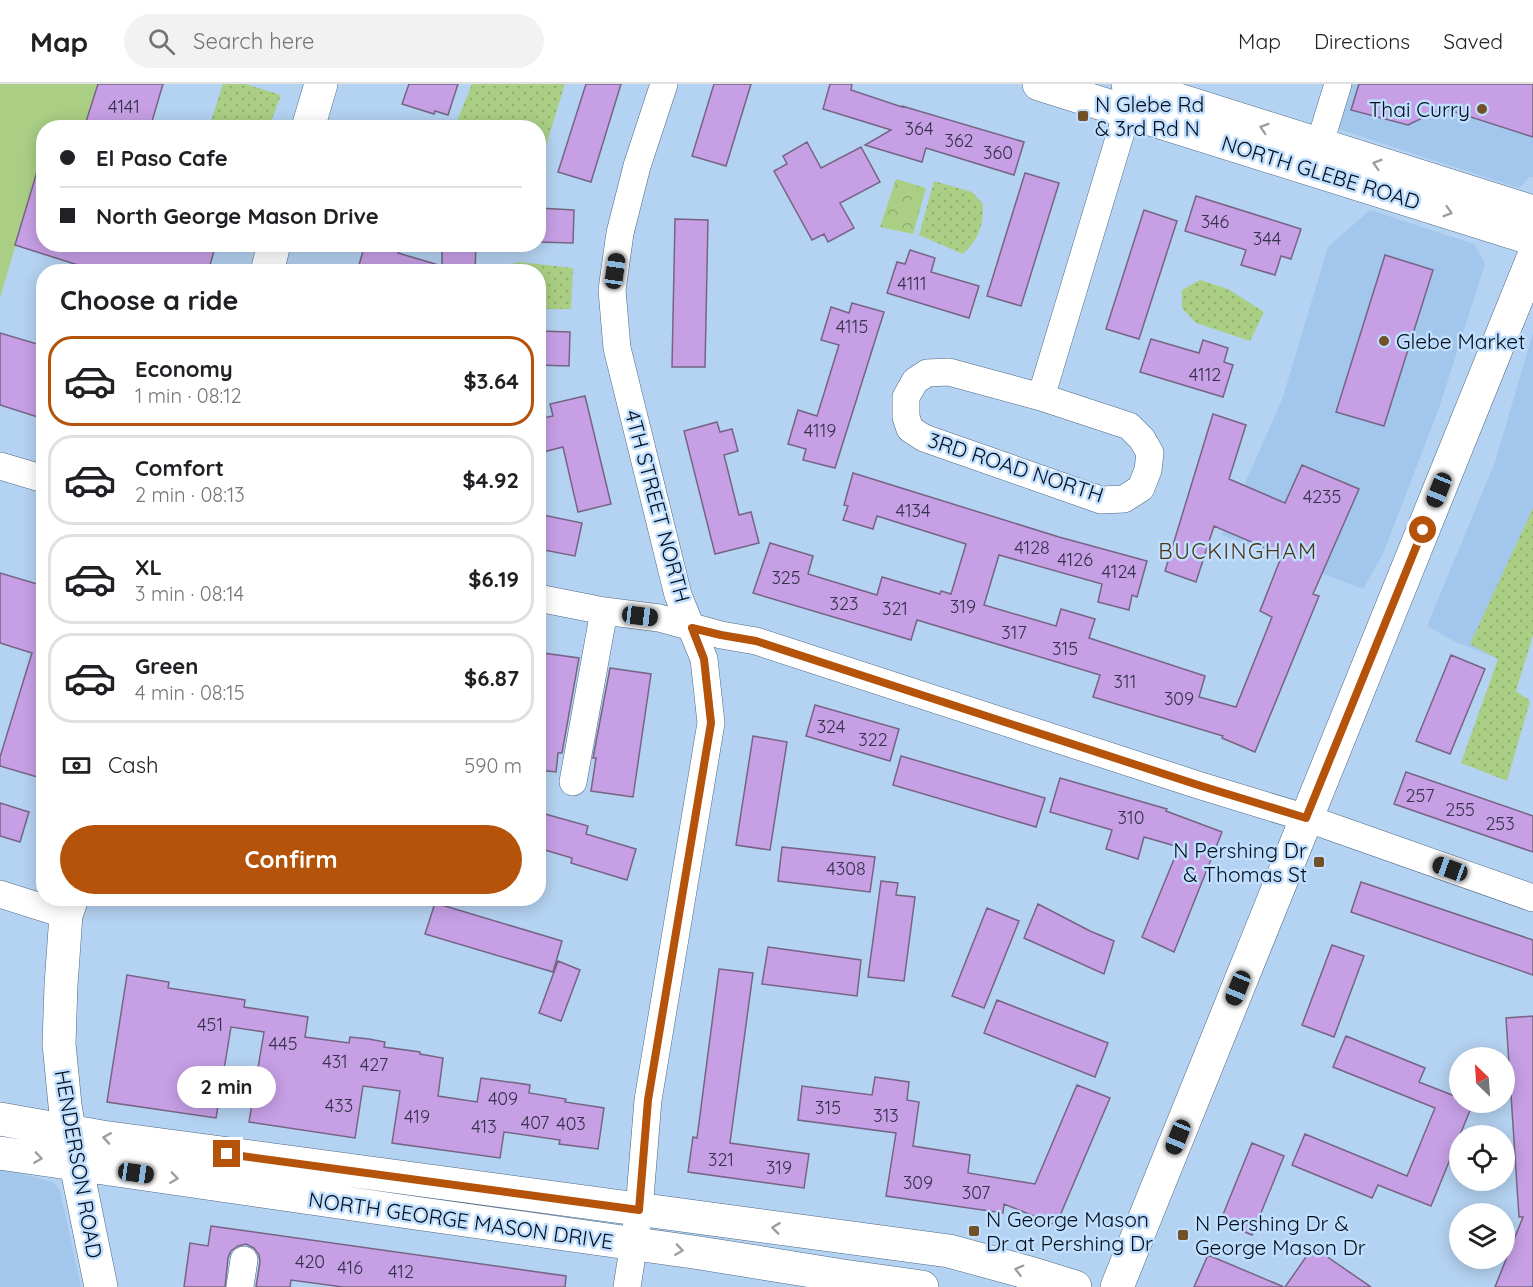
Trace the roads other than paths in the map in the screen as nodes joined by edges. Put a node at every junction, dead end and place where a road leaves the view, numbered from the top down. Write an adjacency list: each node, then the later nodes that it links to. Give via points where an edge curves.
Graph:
1 (321, 84): 6 (main road)
2 (664, 84): 16 (street, 4TH STREET NORTH, via 620,233 612,290 617,348 678,595)
3 (1039, 84): 5 (main road, NORTH GLEBE ROAD)
4 (1338, 84): 7 (street)
5 (1130, 94): 7 (main road, NORTH GLEBE ROAD); 11 (street)
6 (310, 120)
7 (1316, 158): 8 (main road, NORTH GLEBE ROAD, one-way to 7); 9 (main road, NORTH GLEBE ROAD, one-way to 9)
8 (1533, 212)
9 (1533, 239)
10 (1533, 258): 18 (main road)
11 (1041, 397): 11 (street, 3RD ROAD NORTH, via 1129,426 1150,453 1141,488 1124,499 1101,500 924,438 910,429 906,417 906,397 915,381 927,373 949,372)
12 (0, 466): 13 (street)
13 (36, 477)
14 (546, 600): 15 (street)
15 (604, 611): 16 (street, via 658,618); 17 (street)
16 (692, 628): 18 (street, via 756,641); 27 (street, 4TH STREET NORTH, via 704,659 711,723 648,1100)
17 (573, 782)
18 (1306, 818): 20 (street); 36 (main road)
19 (0, 894): 21 (street)
20 (1533, 898)
21 (36, 901)
22 (69, 907): 24 (main road, HENDERSON ROAD, via 59,1044)
23 (0, 1119): 24 (main road, NORTH GEORGE MASON DRIVE)
24 (69, 1130): 26 (main road, HENDERSON ROAD); 27 (main road, NORTH GEORGE MASON DRIVE, one-way to 24)
25 (0, 1153): 26 (main road, NORTH GEORGE MASON DRIVE, one-way to 26)
26 (75, 1163): 28 (main road, NORTH GEORGE MASON DRIVE, one-way to 28); 30 (main road, HENDERSON ROAD)
27 (639, 1210): 28 (street, 4TH STREET NORTH); 35 (main road, NORTH GEORGE MASON DRIVE, one-way to 27, via 949,1251)
28 (634, 1244): 33 (street, 4TH STREET NORTH); 34 (main road, NORTH GEORGE MASON DRIVE, one-way to 34)
29 (244, 1260): 31 (street)
30 (101, 1287)
31 (240, 1287): 32 (street)
32 (246, 1287)
33 (627, 1287)
34 (922, 1287)
35 (1075, 1287)
36 (1117, 1287)

